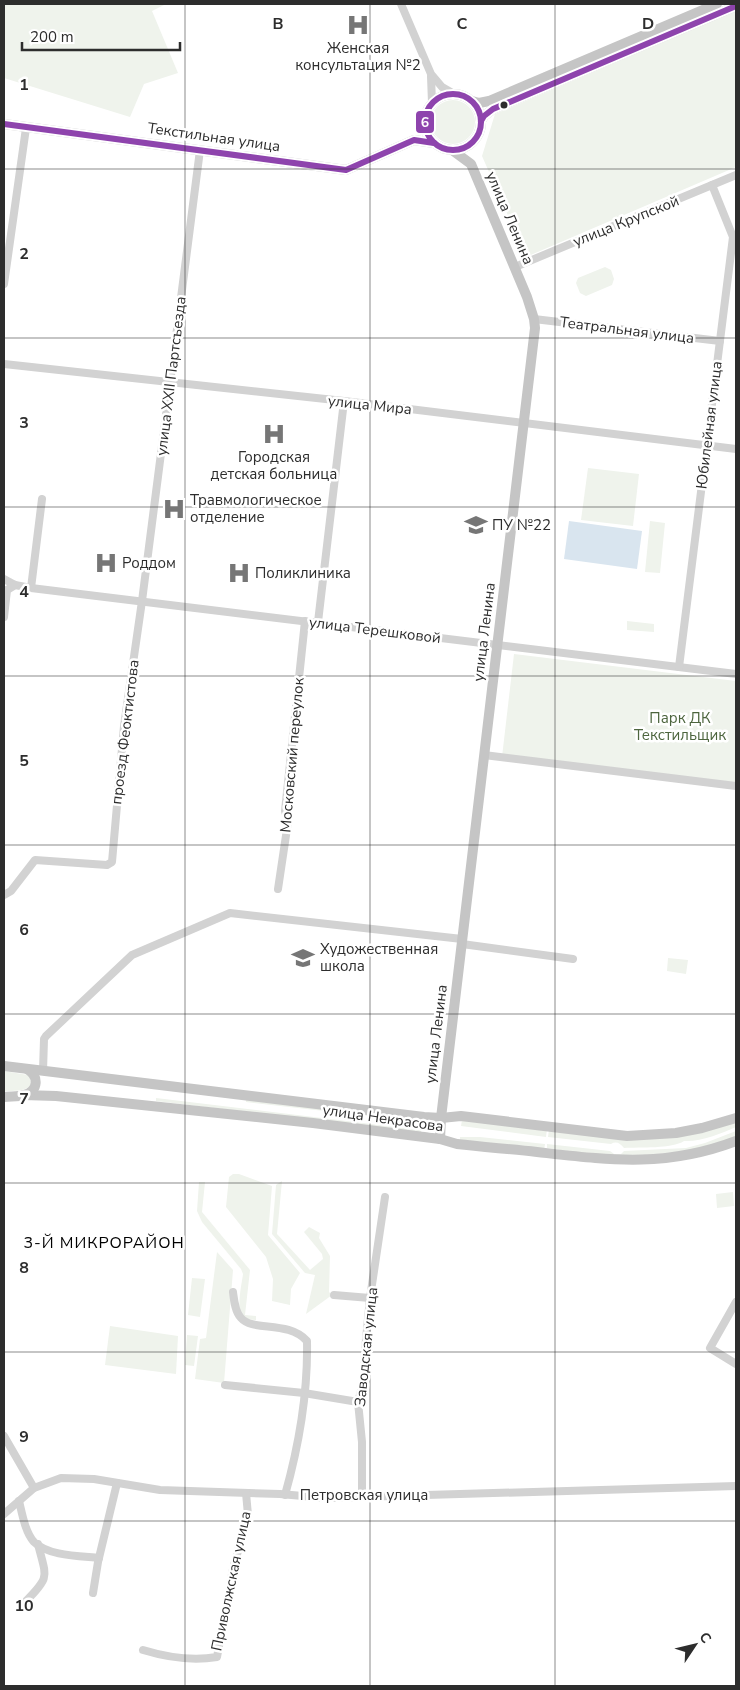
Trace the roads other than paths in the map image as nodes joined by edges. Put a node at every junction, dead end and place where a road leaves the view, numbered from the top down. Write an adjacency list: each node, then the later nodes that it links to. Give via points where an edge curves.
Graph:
1 (402, 4): 4 (street)
2 (717, 4): 6 (main road, via 490,101)
3 (736, 6): 9 (main road, via 493,109)
4 (431, 74): 5 (street, via 442,87); 7 (street)
5 (454, 94): 6 (main road); 7 (main road, via 441,96)
6 (472, 101): 9 (main road)
7 (432, 103): 8 (main road)
8 (425, 122): 13 (main road); 14 (main road)
9 (480, 122): 12 (main road)
10 (4, 124): 11 (main road, Текстильная улица)
11 (26, 128): 15 (main road, Текстильная улица); 21 (street)
12 (475, 138): 16 (main road, via 464,147); 17 (main road)
13 (414, 140): 14 (main road); 15 (main road, Текстильная улица, via 346,170)
14 (434, 143): 16 (main road)
15 (200, 150): 25 (street, улица XXII Партсъезда)
16 (452, 150): 17 (main road, улица Ленина)
17 (470, 162): 20 (main road, улица Ленина)
18 (736, 175): 19 (street, улица Крупской)
19 (712, 185): 20 (street, улица Крупской); 23 (street, Юбилейная улица, via 732,237)
20 (516, 267): 22 (main road, улица Ленина)
21 (4, 284)
22 (534, 319): 23 (street, Театральная улица); 27 (main road, улица Ленина)
23 (720, 341): 28 (street, Юбилейная улица)
24 (4, 364): 25 (street, улица Мира)
25 (171, 381): 26 (street, улица Мира); 34 (street, улица XXII Партсъезда)
26 (344, 401): 27 (street, улица Мира); 37 (street)
27 (524, 423): 28 (street, улица Мира); 38 (main road, улица Ленина)
28 (706, 445): 29 (street, улица Мира); 39 (street, Юбилейная улица)
29 (736, 449)
30 (42, 499): 33 (street)
31 (4, 578): 32 (street)
32 (15, 585): 33 (street, улица Терешковой); 35 (street, via 7,590)
33 (31, 588): 34 (street, улица Терешковой)
34 (142, 601): 36 (street, улица Терешковой); 44 (street, проезд Феоктистова, via 124,726 112,862 107,865 35,860)
35 (4, 617)
36 (305, 621): 37 (street, улица Терешковой); 43 (street, Московский переулок, via 284,811 288,822)
37 (318, 622): 38 (street, улица Терешковой)
38 (498, 645): 39 (street, улица Терешковой); 41 (main road, улица Ленина)
39 (679, 667): 40 (street, улица Терешковой)
40 (736, 674)
41 (484, 754): 42 (street); 45 (main road, улица Ленина)
42 (736, 786)
43 (278, 890)
44 (4, 896)
45 (462, 942): 46 (street); 49 (street, via 230,913 132,954 46,1036); 52 (main road, улица Ленина)
46 (573, 959)
47 (4, 1066): 48 (main road, улица Некрасова)
48 (27, 1069): 49 (main road, улица Некрасова); 50 (main road, via 35,1075 36,1082 33,1090)
49 (43, 1071): 52 (main road, улица Некрасова)
50 (23, 1095): 51 (main road, улица Некрасова); 54 (main road, улица Некрасова, via 313,1123)
51 (4, 1097)
52 (441, 1118): 53 (main road, улица Некрасова, via 461,1116 628,1136 676,1133); 54 (main road, улица Ленина)
53 (736, 1118)
54 (440, 1139): 55 (main road, улица Некрасова, via 457,1144 600,1160 658,1160 702,1152)
55 (736, 1141)
56 (385, 1197): 59 (street, Заводская улица)
57 (233, 1292): 63 (street, via 240,1318 285,1328 307,1341)
58 (334, 1295): 59 (street)
59 (370, 1298): 64 (street, Заводская улица, via 364,1380)
60 (736, 1302): 61 (street, via 710,1348)
61 (736, 1364)
62 (226, 1384): 63 (street)
63 (304, 1393): 64 (street); 70 (street, via 294,1461)
64 (358, 1402): 71 (street, Заводская улица)
65 (4, 1436): 68 (street)
66 (117, 1483): 68 (street, Петровская улица, via 62,1478); 69 (street, Петровская улица, via 160,1490); 75 (street)
67 (736, 1486): 71 (street, Петровская улица)
68 (34, 1488): 72 (street, Петровская улица)
69 (246, 1493): 70 (street, Петровская улица); 78 (street, Приволжская улица, via 248,1515 233,1569 217,1657 191,1658)
70 (285, 1495): 71 (street, Петровская улица)
71 (362, 1496)
72 (19, 1501): 73 (street, Петровская улица); 74 (street, via 25,1524)
73 (4, 1514)
74 (38, 1544): 75 (street, via 66,1555); 77 (street, via 46,1575 42,1585)
75 (99, 1558): 76 (street)
76 (93, 1593)
77 (26, 1601)
78 (143, 1650)

